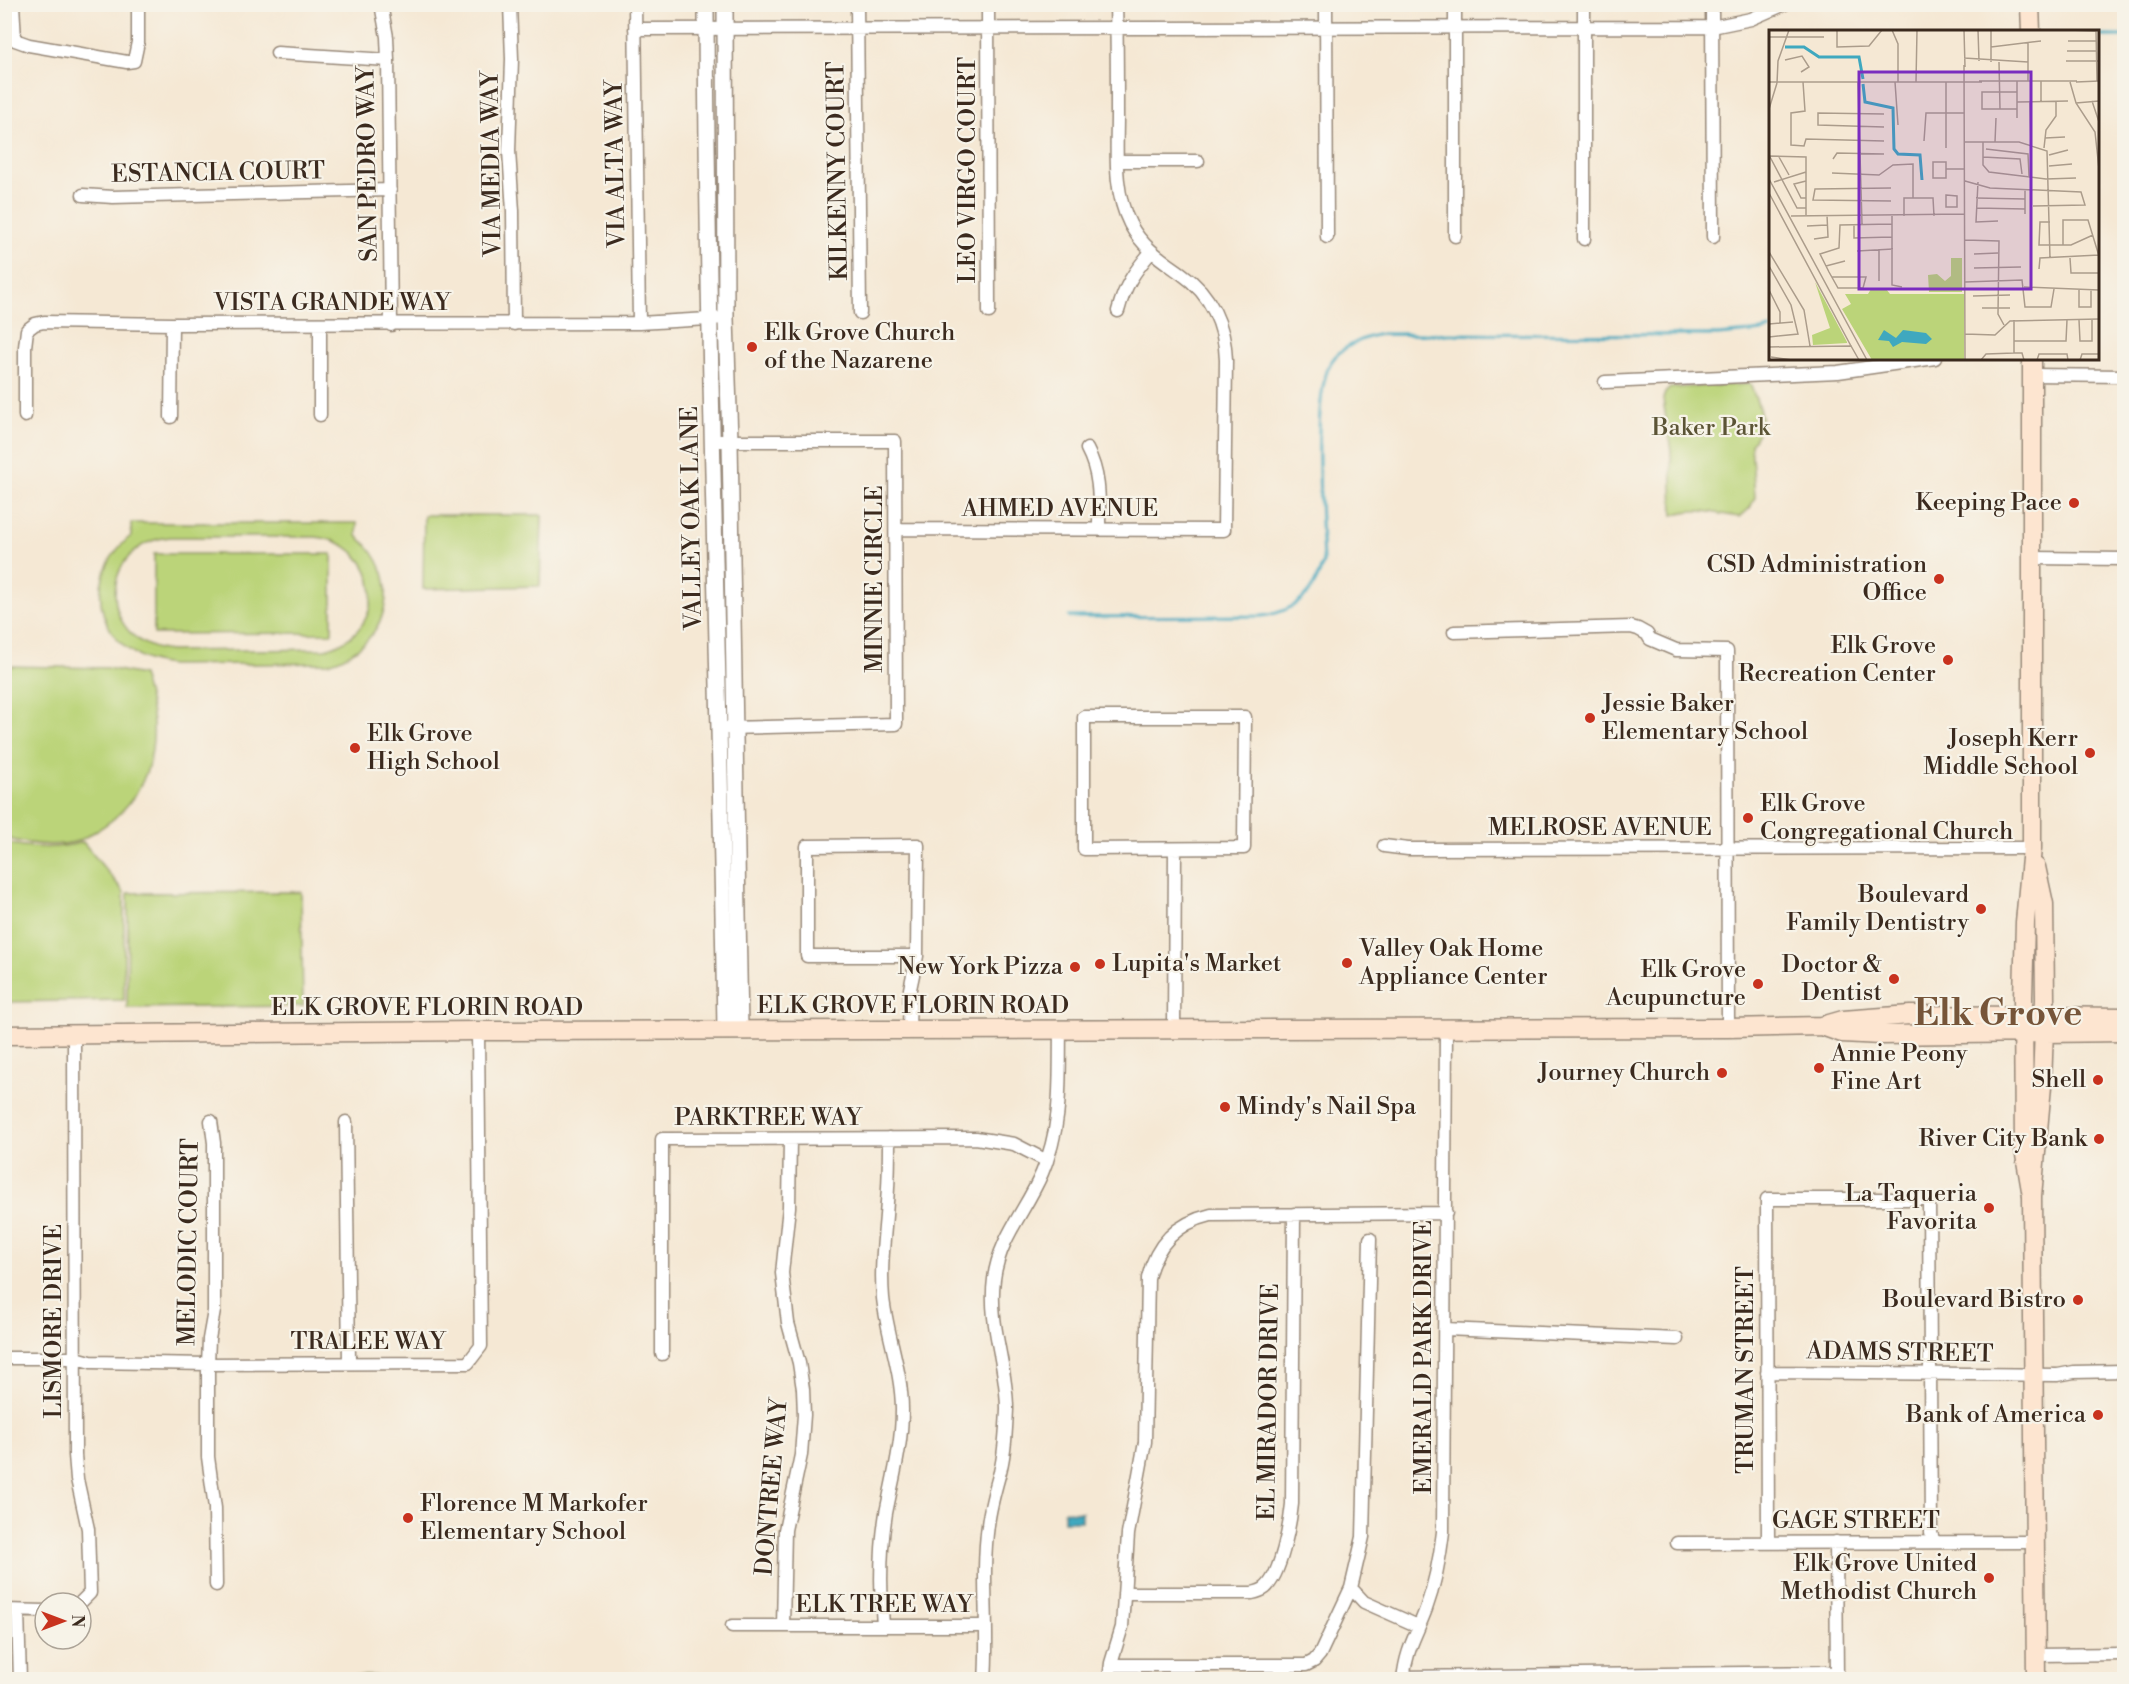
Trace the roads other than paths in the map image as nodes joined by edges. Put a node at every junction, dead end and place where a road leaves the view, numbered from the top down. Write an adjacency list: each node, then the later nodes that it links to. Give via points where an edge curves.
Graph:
1 (13, 4): 2 (street, via 15,40 127,62 134,60 137,52)
2 (138, 4)
3 (381, 4): 29 (street, SAN PEDRO WAY)
4 (510, 4): 48 (street, VIA MEDIA WAY)
5 (635, 4): 24 (street, VIA ALTA WAY)
6 (706, 4): 26 (street, VALLEY OAK LANE)
7 (725, 4): 25 (street, VALLEY OAK LANE)
8 (857, 4): 19 (street, KILKENNY COURT)
9 (988, 4): 20 (street, LEO VIRGO COURT)
10 (1116, 4): 21 (street)
11 (1326, 4): 22 (street)
12 (1455, 4): 23 (street)
13 (1584, 4): 17 (street)
14 (1712, 4): 18 (street)
15 (1785, 4): 18 (street, via 1751,19)
16 (2030, 8): 27 (main road)
17 (1584, 27): 18 (street); 23 (street); 37 (street)
18 (1712, 27): 36 (street)
19 (858, 28): 20 (street); 25 (street); 41 (street, KILKENNY COURT)
20 (988, 28): 21 (street); 40 (street, LEO VIRGO COURT)
21 (1117, 28): 22 (street); 30 (street)
22 (1326, 28): 23 (street); 35 (street)
23 (1455, 28): 34 (street)
24 (635, 29): 26 (street); 44 (street, VIA ALTA WAY)
25 (725, 29): 26 (street); 43 (street, VALLEY OAK LANE)
26 (706, 30): 42 (street, VALLEY OAK LANE)
27 (2031, 30)
28 (277, 53): 29 (street)
29 (388, 60): 32 (street, SAN PEDRO WAY)
30 (1118, 161): 31 (street); 38 (street, via 1125,213)
31 (1198, 161)
32 (390, 190): 33 (street, ESTANCIA COURT); 47 (street, SAN PEDRO WAY)
33 (83, 195)
34 (1455, 236)
35 (1327, 237)
36 (1713, 237)
37 (1584, 239)
38 (1151, 252): 39 (street, via 1129,280); 60 (street, AHMED AVENUE, via 1202,291 1224,335 1224,530)
39 (1118, 310)
40 (989, 312)
41 (860, 313)
42 (709, 318): 43 (street, VISTA GRANDE WAY); 44 (street, VISTA GRANDE WAY); 56 (street, VALLEY OAK LANE)
43 (726, 318): 57 (street, VALLEY OAK LANE)
44 (639, 323): 48 (street, VISTA GRANDE WAY)
45 (172, 324): 46 (street, VISTA GRANDE WAY); 54 (street, VISTA GRANDE WAY, via 35,324 27,330 25,346); 55 (street)
46 (320, 324): 47 (street, VISTA GRANDE WAY); 53 (street)
47 (391, 324): 48 (street, VISTA GRANDE WAY)
48 (514, 324)
49 (1921, 360): 52 (street, via 1838,372)
50 (2031, 367): 51 (street); 61 (main road)
51 (2124, 376)
52 (1605, 382)
53 (320, 415)
54 (25, 416)
55 (171, 417)
56 (713, 441): 57 (street, MINNIE CIRCLE); 64 (street, VALLEY OAK LANE)
57 (730, 441): 59 (street, MINNIE CIRCLE, via 895,441); 64 (street, VALLEY OAK LANE)
58 (1087, 449): 60 (street, via 1099,483)
59 (896, 529): 60 (street, AHMED AVENUE); 64 (street, MINNIE CIRCLE, via 896,724)
60 (1099, 530)
61 (2032, 558): 62 (street); 67 (main road)
62 (2124, 559)
63 (1454, 632): 66 (street, via 1630,627 1676,650 1727,651)
64 (727, 728): 75 (street, VALLEY OAK LANE)
65 (1384, 846): 66 (street, MELROSE AVENUE)
66 (1728, 848): 67 (street, MELROSE AVENUE); 73 (street)
67 (2032, 848): 71 (main road, via 2025,922); 72 (main road, via 2044,904)
68 (1175, 849): 68 (street, via 1084,849 1084,717 1245,717 1244,848); 78 (street)
69 (917, 956): 69 (street, via 918,845 807,846 807,956); 76 (street, via 910,988)
70 (2124, 1017): 72 (main road, ELK GROVE FLORIN ROAD)
71 (2023, 1024): 72 (main road, ELK GROVE FLORIN ROAD); 73 (main road, ELK GROVE FLORIN ROAD, via 1881,1035 1842,1033 1822,1026); 88 (main road, via 2024,1149)
72 (2044, 1024): 80 (main road, ELK GROVE FLORIN ROAD); 88 (main road)
73 (1728, 1028): 74 (main road, ELK GROVE FLORIN ROAD)
74 (1446, 1029): 78 (main road, ELK GROVE FLORIN ROAD); 89 (street, EMERALD PARK DRIVE)
75 (733, 1030): 76 (main road, ELK GROVE FLORIN ROAD); 79 (main road, ELK GROVE FLORIN ROAD)
76 (909, 1030): 77 (main road, ELK GROVE FLORIN ROAD)
77 (1060, 1030): 78 (main road, ELK GROVE FLORIN ROAD); 87 (street, via 1060,1102)
78 (1174, 1030)
79 (478, 1031): 81 (main road, ELK GROVE FLORIN ROAD); 97 (street, TRALEE WAY, via 481,1346 468,1362)
80 (2124, 1032)
81 (74, 1034): 82 (main road, ELK GROVE FLORIN ROAD); 96 (street, LISMORE DRIVE)
82 (4, 1035)
83 (211, 1121): 98 (street, MELODIC COURT, via 214,1311)
84 (346, 1122): 97 (street)
85 (889, 1138): 86 (street, PARKTREE WAY); 87 (street, PARKTREE WAY, via 990,1139 1020,1146); 117 (street, via 881,1271 902,1407 898,1461 882,1542)
86 (790, 1139): 94 (street, PARKTREE WAY, via 662,1139); 116 (street, DONTREE WAY, via 789,1207 782,1274 803,1389 804,1415 801,1455 785,1530)
87 (1047, 1161): 118 (street, via 1007,1236 994,1279 992,1313 1005,1380 1006,1424 988,1525)
88 (2032, 1196): 102 (main road)
89 (1446, 1213): 90 (street); 92 (street, EMERALD PARK DRIVE)
90 (1294, 1214): 111 (street, via 1199,1218 1169,1236 1155,1256 1148,1278 1145,1442 1128,1534); 111 (street, EL MIRADOR DRIVE, via 1292,1504 1288,1532 1274,1574 1266,1588 1252,1593)
91 (1370, 1239): 109 (street, via 1363,1537)
92 (1445, 1329): 93 (street); 119 (street, EMERALD PARK DRIVE, via 1443,1532 1434,1585)
93 (1677, 1339)
94 (662, 1354)
95 (4, 1358): 96 (street, TRALEE WAY)
96 (76, 1358): 98 (street, TRALEE WAY, via 91,1362); 110 (street, LISMORE DRIVE, via 75,1467 87,1516)
97 (349, 1362): 98 (street, TRALEE WAY)
98 (208, 1364): 108 (street, MELODIC COURT, via 208,1457 215,1508)
99 (2124, 1371): 102 (street, ADAMS STREET)
100 (1767, 1372): 101 (street, ADAMS STREET); 101 (street, TRUMAN STREET, via 1767,1199 1929,1199); 103 (street, TRUMAN STREET)
101 (1930, 1374): 102 (street, ADAMS STREET); 105 (street)
102 (2033, 1375): 106 (main road)
103 (1768, 1542): 104 (street, GAGE STREET); 107 (street, GAGE STREET)
104 (1836, 1542): 105 (street, GAGE STREET); 123 (street)
105 (1934, 1542): 106 (street, GAGE STREET)
106 (2036, 1542): 121 (main road)
107 (1677, 1543)
108 (216, 1585)
109 (1351, 1588): 119 (street, via 1364,1602); 122 (street, via 1320,1654 1310,1664)
110 (90, 1591)
111 (1124, 1593): 122 (street, via 1122,1627)
112 (4, 1611): 113 (street)
113 (18, 1611): 114 (street); 125 (street)
114 (33, 1611)
115 (732, 1626): 116 (street, ELK TREE WAY)
116 (783, 1626): 117 (street, ELK TREE WAY)
117 (883, 1626): 118 (street, ELK TREE WAY)
118 (985, 1626): 126 (street)
119 (1418, 1626): 124 (street, EMERALD PARK DRIVE)
120 (2124, 1654): 121 (street)
121 (2036, 1655): 128 (main road)
122 (1111, 1663): 127 (street)
123 (1837, 1677): 124 (street, via 1824,1672)
124 (1403, 1678)
125 (20, 1680)
126 (985, 1680)
127 (1109, 1680)
128 (2036, 1680)

